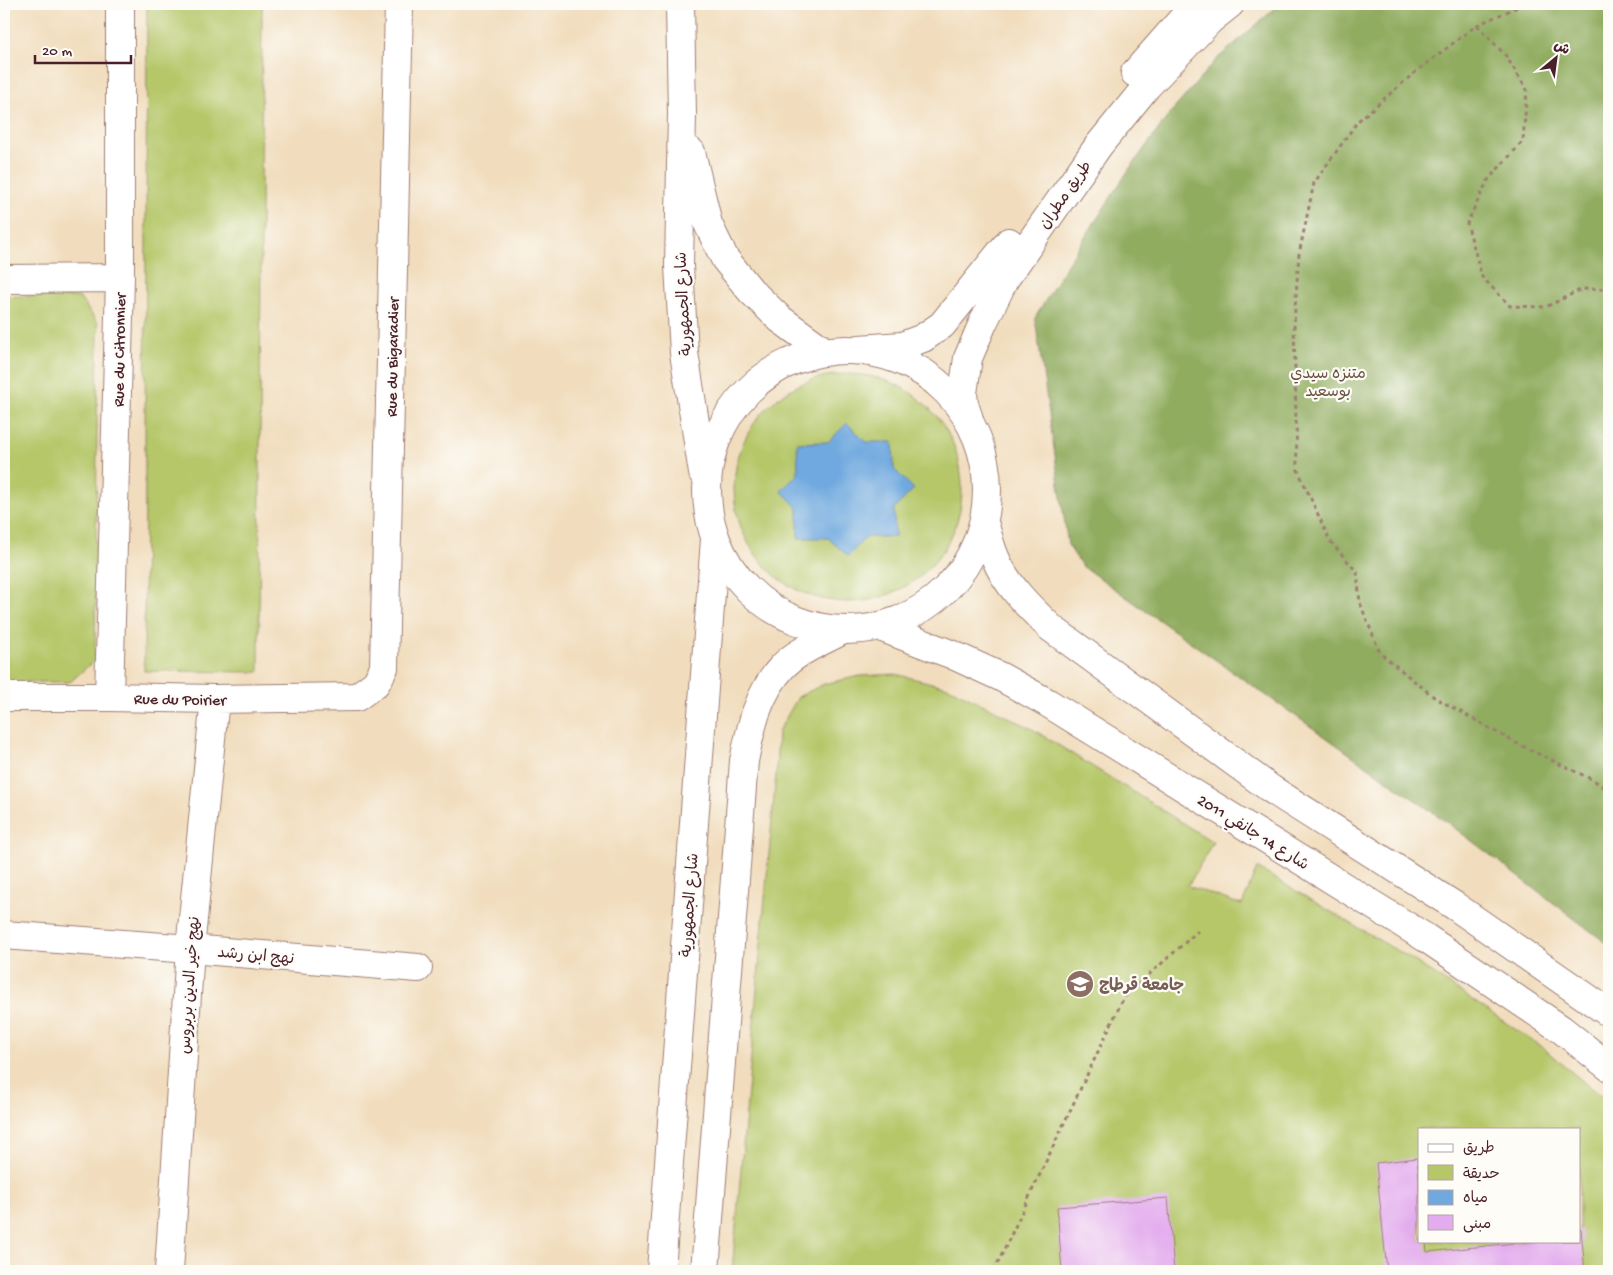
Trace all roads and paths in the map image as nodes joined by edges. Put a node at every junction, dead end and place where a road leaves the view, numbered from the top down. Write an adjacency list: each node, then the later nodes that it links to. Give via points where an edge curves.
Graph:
1 (120, 4): 9 (main road, Rue du Citronnier)
2 (399, 4): 22 (main road, Rue du Bigaradier, via 384,668 376,683)
3 (680, 4): 8 (main road, شارع الجمهورية)
4 (1198, 4): 12 (main road, طريق مطران, via 1087,129 1002,252 942,325 923,338 902,346)
5 (1230, 4): 14 (main road, طريق مطران, via 1210,20 1147,86 1099,145 1004,280 968,358 963,393)
6 (1524, 4): 7 (path)
7 (1477, 25): 11 (path, via 1506,56 1527,90 1523,141 1488,180 1467,223 1482,277 1510,306 1546,307 1582,288); 24 (path, via 1358,121 1314,183 1299,254 1294,322 1297,468 1330,541 1357,572 1360,603 1380,653 1434,697)
8 (682, 114): 13 (main road, شارع الجمهورية, via 708,224 725,259 780,319); 15 (main road, شارع الجمهورية, via 678,266 684,353)
9 (120, 278): 10 (main road); 21 (main road, Rue du Citronnier)
10 (4, 280)
11 (1609, 289)
12 (859, 349): 13 (main road); 14 (main road, via 892,356 923,371 949,392)
13 (824, 351): 15 (main road, via 792,360 763,376 739,399 720,427 709,458)
14 (969, 420): 16 (main road, via 983,452 988,488)
15 (706, 491): 17 (main road)
16 (984, 523): 18 (main road, via 974,552 957,578 935,600 909,616); 29 (main road, via 995,558 1022,601 1051,628 1270,790 1455,906)
17 (715, 539): 19 (main road, via 727,563 765,604 789,618 816,627); 32 (main road, شارع الجمهورية)
18 (880, 627): 19 (main road); 30 (main road, شارع 14 جانفي 2011, via 953,655 1048,703 1426,938 1562,1029)
19 (843, 630): 33 (main road, via 784,665 767,688 752,720 744,761)
20 (4, 696): 21 (main road, Rue du Poirier)
21 (109, 697): 23 (main road, Rue du Poirier)
22 (357, 698): 23 (main road, Rue du Poirier)
23 (215, 699): 27 (main road, نهج خير الدين بربروس)
24 (1609, 791)
25 (1198, 931): 34 (path, via 1124,996)
26 (4, 936): 27 (main road, نهج ابن رشد)
27 (190, 949): 28 (main road, نهج ابن رشد); 31 (main road, نهج خير الدين بربروس)
28 (418, 968)
29 (1609, 1013)
30 (1609, 1067)
31 (169, 1271)
32 (661, 1271)
33 (705, 1271)
34 (994, 1271)

